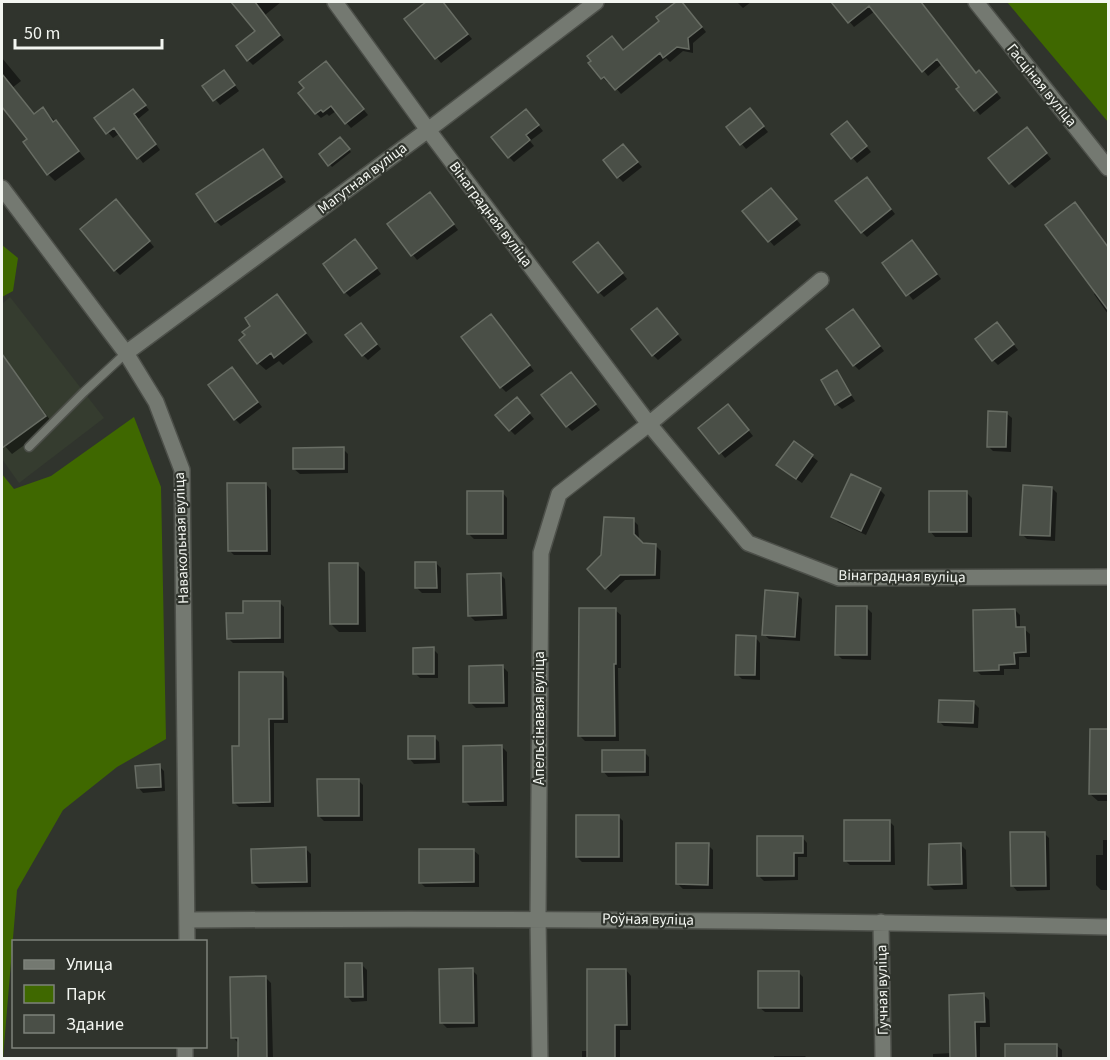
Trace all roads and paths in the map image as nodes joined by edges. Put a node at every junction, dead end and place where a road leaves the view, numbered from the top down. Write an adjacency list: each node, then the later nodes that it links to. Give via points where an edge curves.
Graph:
1 (335, 2): 4 (street, Вінаградная вуліца)
2 (596, 2): 4 (street, Магутная вуліца)
3 (976, 2): 5 (street, Гасціная вуліца)
4 (428, 130): 8 (street, Магутная вуліца); 9 (street, Вінаградная вуліца)
5 (1108, 168)
6 (2, 188): 8 (street, Навакольная вуліца)
7 (821, 280): 9 (street)
8 (126, 353): 10 (lane); 13 (street, Навакольная вуліца, via 156,402 182,470)
9 (649, 424): 11 (street, Вінаградная вуліца, via 748,543 839,578); 12 (street, Апельсінавая вуліца, via 559,494 541,553)
10 (29, 447)
11 (1108, 577)
12 (538, 918): 13 (street, Роўная вуліца); 14 (street, Роўная вуліца); 17 (street, Апельсінавая вуліца)
13 (187, 920): 16 (street, Навакольная вуліца)
14 (881, 922): 15 (street, Роўная вуліца); 18 (street, Гучная вуліца)
15 (1108, 927)
16 (187, 940)
17 (540, 1059)
18 (883, 1059)

